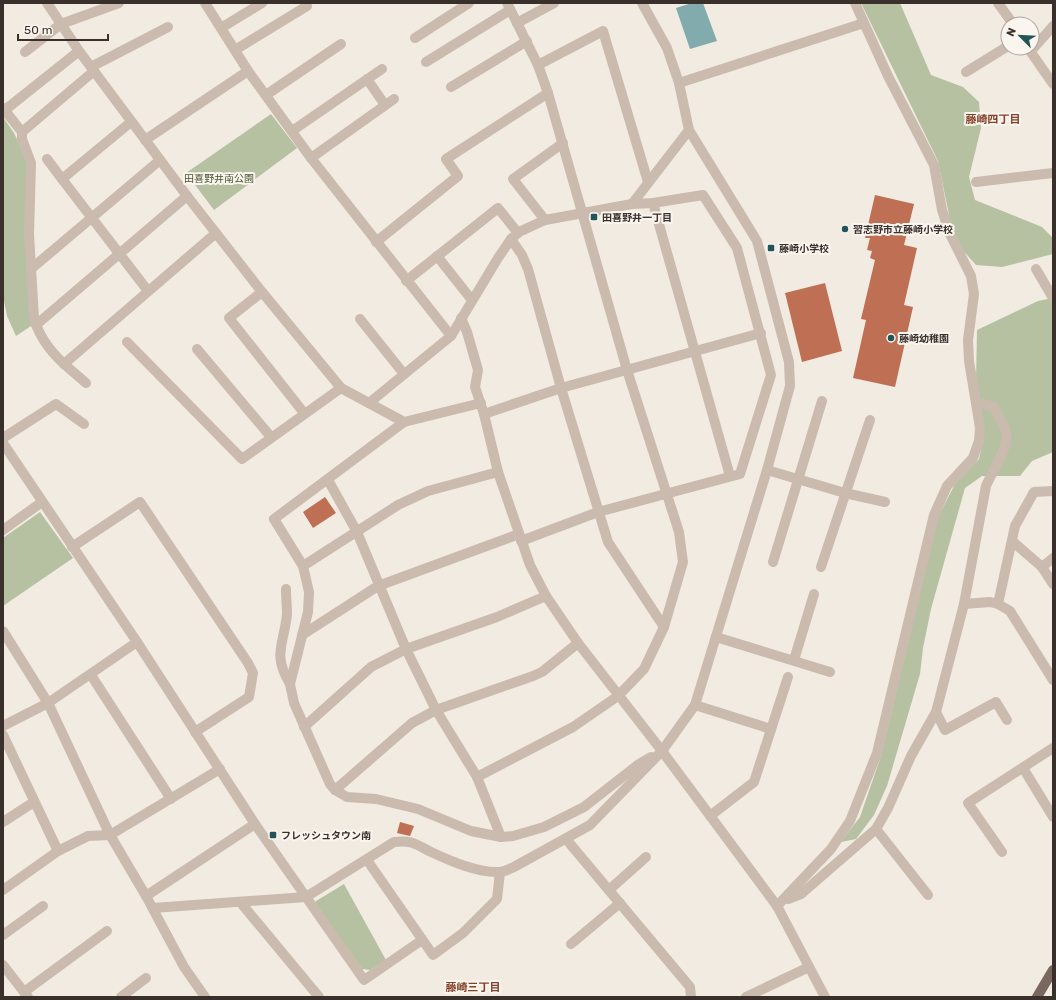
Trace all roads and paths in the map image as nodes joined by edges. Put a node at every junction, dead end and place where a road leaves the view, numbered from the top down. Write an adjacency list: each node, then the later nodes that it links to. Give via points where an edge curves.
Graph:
1 (48, 3): 15 (street)
2 (119, 3): 15 (street)
3 (205, 3): 18 (street)
4 (262, 3): 18 (street)
5 (305, 3): 23 (street, via 307,6)
6 (469, 3): 19 (street)
7 (554, 3): 13 (street)
8 (642, 3): 35 (street, via 668,48)
9 (855, 3): 14 (street)
10 (1004, 5): 12 (street)
11 (509, 6): 13 (street); 28 (street)
12 (1009, 16)
13 (517, 23): 21 (street)
14 (864, 23): 35 (street); 89 (street, via 934,165 942,210 949,232 970,276 974,294 968,340)
15 (61, 24): 24 (street); 26 (street)
16 (1053, 26): 20 (street)
17 (168, 27): 30 (street)
18 (221, 28): 23 (street)
19 (415, 38)
20 (1040, 40)
21 (526, 41): 29 (street); 37 (street)
22 (341, 44): 39 (street)
23 (235, 50): 32 (street)
24 (79, 51): 30 (street); 42 (street)
25 (1000, 51): 33 (street)
26 (25, 52)
27 (1034, 56): 36 (street)
28 (426, 62)
29 (538, 65): 38 (street); 54 (street, via 603,31)
30 (92, 69): 43 (street); 46 (street)
31 (382, 69): 34 (street)
32 (248, 71): 39 (street); 47 (street)
33 (966, 72)
34 (367, 79): 41 (street); 45 (street)
35 (679, 83): 44 (street)
36 (1053, 84)
37 (452, 87)
38 (548, 94): 48 (street); 64 (street, via 446,158 458,176)
39 (266, 95): 45 (street)
40 (394, 99): 41 (street)
41 (385, 105): 49 (street)
42 (4, 109): 46 (street)
43 (131, 122): 47 (street); 53 (street)
44 (689, 130): 54 (street); 100 (street, via 757,242 789,362 790,386)
45 (292, 131): 49 (street)
46 (22, 132): 67 (street, via 32,175 29,234)
47 (145, 140): 51 (street)
48 (563, 143): 59 (street); 61 (street, via 513,179)
49 (311, 158): 64 (street)
50 (47, 159): 53 (street)
51 (160, 160): 56 (street); 60 (street)
52 (1053, 174): 55 (street)
53 (62, 178): 60 (street)
54 (648, 182): 58 (street)
55 (976, 182)
56 (187, 196): 62 (street); 65 (street)
57 (653, 203): 58 (street); 77 (street, via 703,195 737,248); 81 (street)
58 (632, 204): 59 (street)
59 (584, 213): 61 (street); 83 (street)
60 (91, 218): 65 (street); 67 (street)
61 (545, 220): 63 (street)
62 (216, 233): 70 (street); 71 (street)
63 (514, 236): 66 (street, via 498,208); 73 (street); 87 (street, via 528,269)
64 (376, 242): 69 (street)
65 (120, 254): 70 (street); 76 (street)
66 (437, 256): 69 (street); 73 (street)
67 (31, 268): 76 (street)
68 (1036, 269): 72 (street)
69 (406, 281): 78 (street)
70 (148, 291): 82 (street)
71 (262, 292): 86 (street); 92 (street, via 229,318)
72 (1053, 298)
73 (471, 299): 74 (street)
74 (461, 318): 78 (street); 91 (street, via 478,370 475,387)
75 (360, 319): 84 (street)
76 (36, 326): 82 (street, via 50,351)
77 (761, 333): 81 (street); 102 (street, via 771,375 740,474)
78 (451, 336): 84 (street)
79 (128, 342): 97 (street, via 242,459)
80 (198, 349): 97 (street)
81 (695, 350): 83 (street); 102 (street)
82 (64, 364): 85 (street)
83 (627, 370): 87 (street); 106 (street)
84 (404, 374): 90 (street)
85 (86, 383)
86 (341, 388): 90 (street); 92 (street)
87 (561, 388): 93 (street); 110 (street)
88 (822, 401): 104 (street)
89 (976, 402): 126 (street, via 994,407 1006,433 1006,447 986,486); 181 (street, via 979,441 973,458 947,486 934,515 877,753 850,821 832,849)
90 (369, 403): 95 (street)
91 (481, 404): 93 (street); 95 (street)
92 (304, 413): 97 (street)
93 (484, 414): 101 (street)
94 (870, 420): 107 (street)
95 (404, 422): 103 (street)
96 (84, 424): 98 (street, via 56,404)
97 (271, 437)
98 (3, 438)
99 (3, 443): 108 (street)
100 (767, 470): 104 (street); 131 (street)
101 (498, 472): 112 (street, via 428,491 398,505); 113 (street)
102 (730, 476): 106 (street)
103 (328, 480): 112 (street); 118 (street, via 274,519)
104 (799, 480): 107 (street); 117 (street)
105 (1053, 491): 114 (street, via 1034,492 1015,526)
106 (667, 492): 110 (street); 128 (street, via 679,532 683,562)
107 (846, 493): 109 (street); 119 (street)
108 (42, 502): 111 (street); 115 (street)
109 (885, 502)
110 (598, 512): 113 (street); 128 (street, via 608,542)
111 (3, 530)
112 (357, 532): 118 (street); 122 (street)
113 (520, 538): 122 (street); 125 (street)
114 (1012, 541): 120 (street); 127 (street)
115 (72, 547): 132 (street); 150 (street, via 140,502 248,663 253,673 249,697)
116 (1053, 558): 120 (street)
117 (773, 562)
118 (303, 566): 130 (street, via 309,592 308,612)
119 (821, 567)
120 (1042, 567): 121 (street)
121 (1053, 584)
122 (378, 586): 130 (street); 134 (street)
123 (286, 589): 140 (street, via 287,614 279,657 282,671)
124 (814, 594): 135 (street)
125 (546, 596): 133 (street); 134 (street, via 497,617)
126 (964, 604): 127 (street); 145 (street)
127 (998, 604): 139 (street, via 1010,611)
128 (664, 626): 141 (street, via 644,669)
129 (3, 631): 142 (street)
130 (302, 635): 140 (street)
131 (716, 637): 135 (street); 143 (street)
132 (137, 642): 137 (street); 150 (street)
133 (578, 643): 141 (street); 144 (street, via 542,672)
134 (406, 649): 144 (street); 148 (street, via 371,667)
135 (794, 660): 136 (street)
136 (830, 672)
137 (91, 675): 142 (street); 159 (street)
138 (788, 677): 149 (street)
139 (1053, 680)
140 (290, 684): 148 (street, via 294,703)
141 (618, 696): 154 (street); 157 (street, via 573,727)
142 (48, 703): 147 (street); 166 (street)
143 (695, 705): 149 (street); 154 (street)
144 (436, 710): 157 (street); 158 (street, via 412,723)
145 (936, 712): 146 (street, via 945,730 996,702); 165 (street, via 911,756)
146 (1007, 720)
147 (3, 726)
148 (304, 727): 158 (street)
149 (771, 729): 161 (street, via 754,782)
150 (195, 732): 156 (street)
151 (3, 735): 153 (street)
152 (1053, 748): 155 (street)
153 (6, 750): 160 (street)
154 (662, 751): 161 (street); 167 (street, via 639,764 584,807 544,827); 168 (street, via 590,825)
155 (1023, 768): 162 (street); 170 (street, via 968,803)
156 (220, 769): 159 (street); 164 (street)
157 (477, 777): 167 (street)
158 (335, 790): 167 (street, via 347,797 418,809 471,831)
159 (171, 799): 166 (street)
160 (34, 802): 163 (street); 169 (street)
161 (710, 816): 181 (street)
162 (1053, 818)
163 (3, 822)
164 (255, 824): 177 (street); 178 (street)
165 (876, 829): 176 (street); 181 (street, via 801,894)
166 (110, 835): 169 (street, via 88,836); 177 (street)
167 (502, 838)
168 (566, 839): 173 (street); 175 (street)
169 (58, 851): 174 (street)
170 (1002, 852)
171 (646, 857): 175 (street)
172 (367, 860): 173 (street, via 394,842 407,841 451,861 479,870); 178 (street); 186 (street)
173 (500, 872): 186 (street, via 497,899 462,933 433,955)
174 (3, 890)
175 (609, 890): 180 (street)
176 (928, 895)
177 (146, 896): 183 (street)
178 (306, 898): 179 (street); 186 (street, via 364,980)
179 (241, 903): 183 (street); 195 (street)
180 (620, 903): 187 (street); 196 (street, via 690,987)
181 (781, 904): 189 (street)
182 (43, 906): 185 (street)
183 (153, 908): 194 (street, via 184,967)
184 (107, 931): 192 (street)
185 (3, 935)
186 (422, 940)
187 (571, 944)
188 (3, 965): 192 (street)
189 (809, 967): 197 (street); 198 (street)
190 (1053, 970): 199 (main road)
191 (146, 978): 193 (street)
192 (25, 995)
193 (121, 997)
194 (205, 997)
195 (319, 997)
196 (691, 997)
197 (746, 997)
198 (825, 997)
199 (1037, 997)

